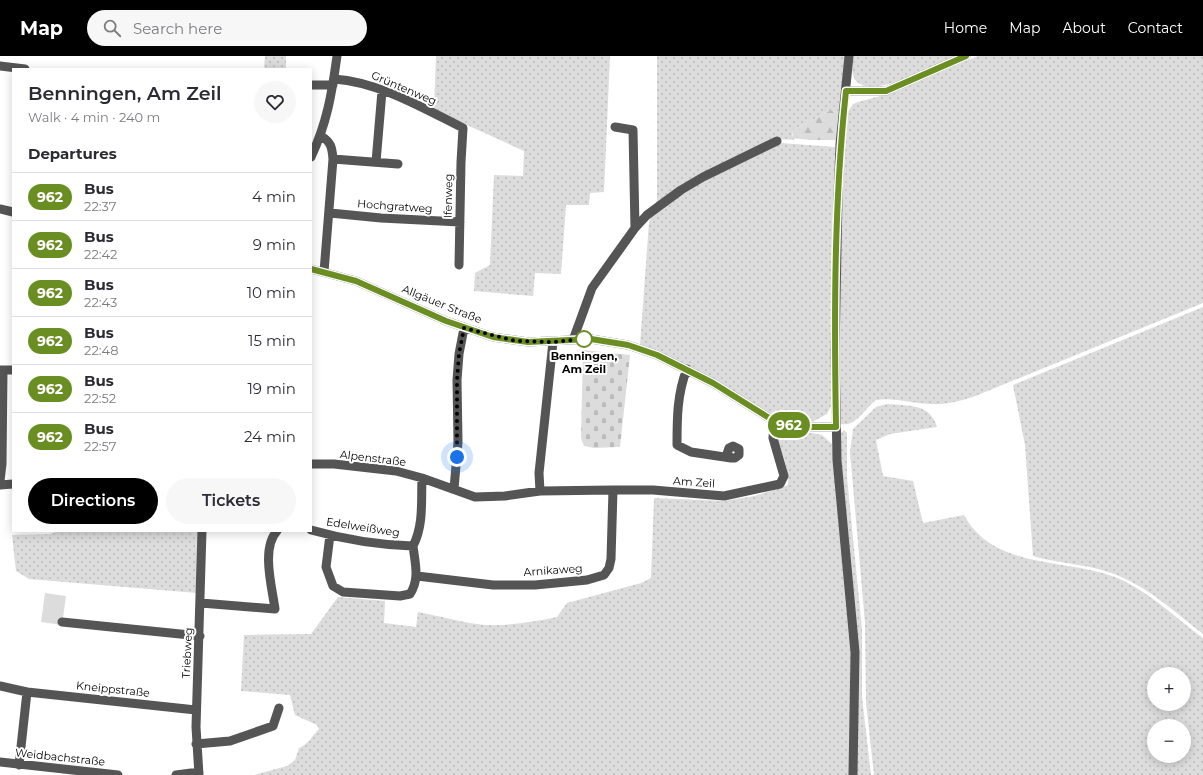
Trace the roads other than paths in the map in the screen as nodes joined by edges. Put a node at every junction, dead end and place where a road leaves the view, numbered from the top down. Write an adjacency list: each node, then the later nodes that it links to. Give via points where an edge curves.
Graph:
1 (337, 56): 6 (street)
2 (849, 56): 9 (street)
3 (966, 56): 9 (street, via 886,91)
4 (0, 66): 5 (street)
5 (17, 68)
6 (334, 82): 7 (street, Grüntenweg); 8 (street, Grüntenweg, via 350,80); 12 (street)
7 (312, 85)
8 (382, 91): 11 (street, Grüntenweg); 16 (street)
9 (846, 91): 33 (street, via 838,197)
10 (614, 127): 22 (street, via 633,130)
11 (463, 128): 21 (street, Ifenweg)
12 (321, 136): 14 (street); 15 (street, via 332,146)
13 (777, 141): 22 (street, via 723,166 681,190)
14 (312, 155)
15 (333, 158): 16 (street); 20 (street)
16 (376, 162): 17 (street)
17 (398, 164)
18 (0, 209): 19 (street)
19 (12, 212)
20 (330, 213): 21 (street, Hochgratweg); 25 (street)
21 (460, 222): 23 (street, Ifenweg)
22 (635, 228): 27 (street, via 592,288)
23 (459, 265)
24 (312, 269): 25 (street, Allgäuer Straße)
25 (324, 272): 26 (street, Allgäuer Straße, via 370,286)
26 (464, 328): 28 (street, Allgäuer Straße, via 516,341); 40 (street, via 457,380 458,442)
27 (573, 340): 28 (street, Allgäuer Straße); 29 (street, Allgäuer Straße, via 601,340 628,345)
28 (553, 342): 42 (street, via 539,473)
29 (687, 369): 32 (street, Allgäuer Straße); 34 (street, via 682,380 677,418 677,445 691,452)
30 (1, 370): 31 (street); 37 (street)
31 (12, 370)
32 (774, 421): 33 (street, Allgäuer Straße, via 798,427); 41 (street, Am Zeil, via 773,438 784,476 780,484 724,496 653,490)
33 (836, 427): 62 (street, via 855,652)
34 (731, 458)
35 (312, 464): 36 (street, Alpenstraße, via 396,471)
36 (422, 478): 40 (street, Alpenstraße); 47 (street, Edelweißweg, via 420,526)
37 (0, 481)
38 (0, 484): 39 (street)
39 (12, 484)
40 (454, 489): 42 (street, Am Zeil, via 475,497)
41 (613, 490): 42 (street, Am Zeil); 48 (street, Arnikaweg, via 611,559 604,575 587,580 535,585 493,584)
42 (540, 491)
43 (312, 530): 46 (street, Edelweißweg)
44 (202, 532): 49 (street, Triebweg)
45 (276, 532): 49 (street, via 272,537 268,555 275,609)
46 (330, 535): 47 (street, Edelweißweg); 48 (street, via 326,567 333,586 343,592 400,596 410,594)
47 (413, 546): 48 (street)
48 (417, 576)
49 (201, 603): 51 (street, Triebweg)
50 (62, 622): 51 (street)
51 (200, 636): 55 (street, Triebweg)
52 (0, 686): 53 (street, Kneippstraße)
53 (27, 692): 55 (street, Kneippstraße); 58 (street)
54 (279, 708): 56 (street, via 273,726 230,741)
55 (196, 710): 56 (street, Triebweg)
56 (196, 744): 59 (street, Triebweg)
57 (0, 762): 58 (street, Weidbachstraße)
58 (19, 765): 60 (street, Weidbachstraße)
59 (199, 773): 61 (street)
60 (118, 775)
61 (176, 775)
62 (853, 775)

